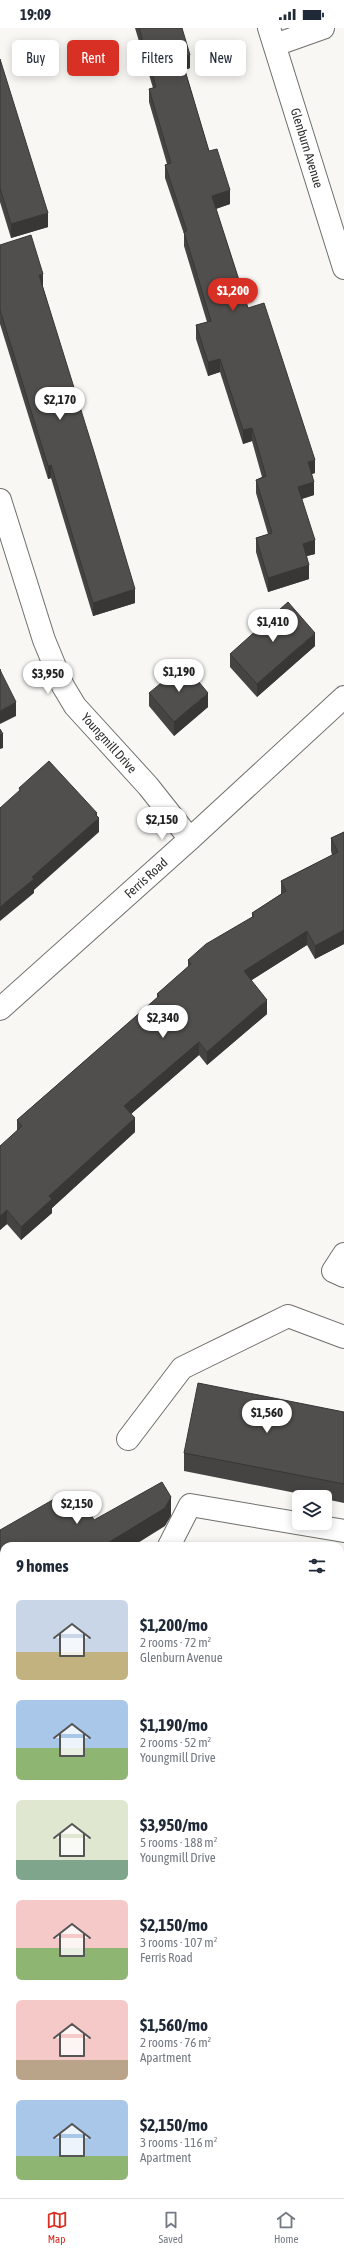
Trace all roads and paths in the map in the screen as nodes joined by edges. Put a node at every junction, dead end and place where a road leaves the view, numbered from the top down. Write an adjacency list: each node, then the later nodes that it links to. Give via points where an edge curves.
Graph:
1 (323, 28): 2 (street)
2 (272, 36): 3 (street, Glenburn Avenue)
3 (344, 268)
4 (0, 500): 6 (street, Youngmill Drive, via 44,640 63,686 75,706 148,786)
5 (344, 697): 6 (street, Ferris Road)
6 (190, 839): 7 (street, Ferris Road)
7 (0, 1009)
8 (344, 1254): 9 (street, via 333,1271)
9 (344, 1276)
10 (344, 1337): 11 (street, via 288,1316 182,1368)
11 (128, 1439)
12 (344, 1531): 13 (street, via 190,1505)
13 (171, 1542)

